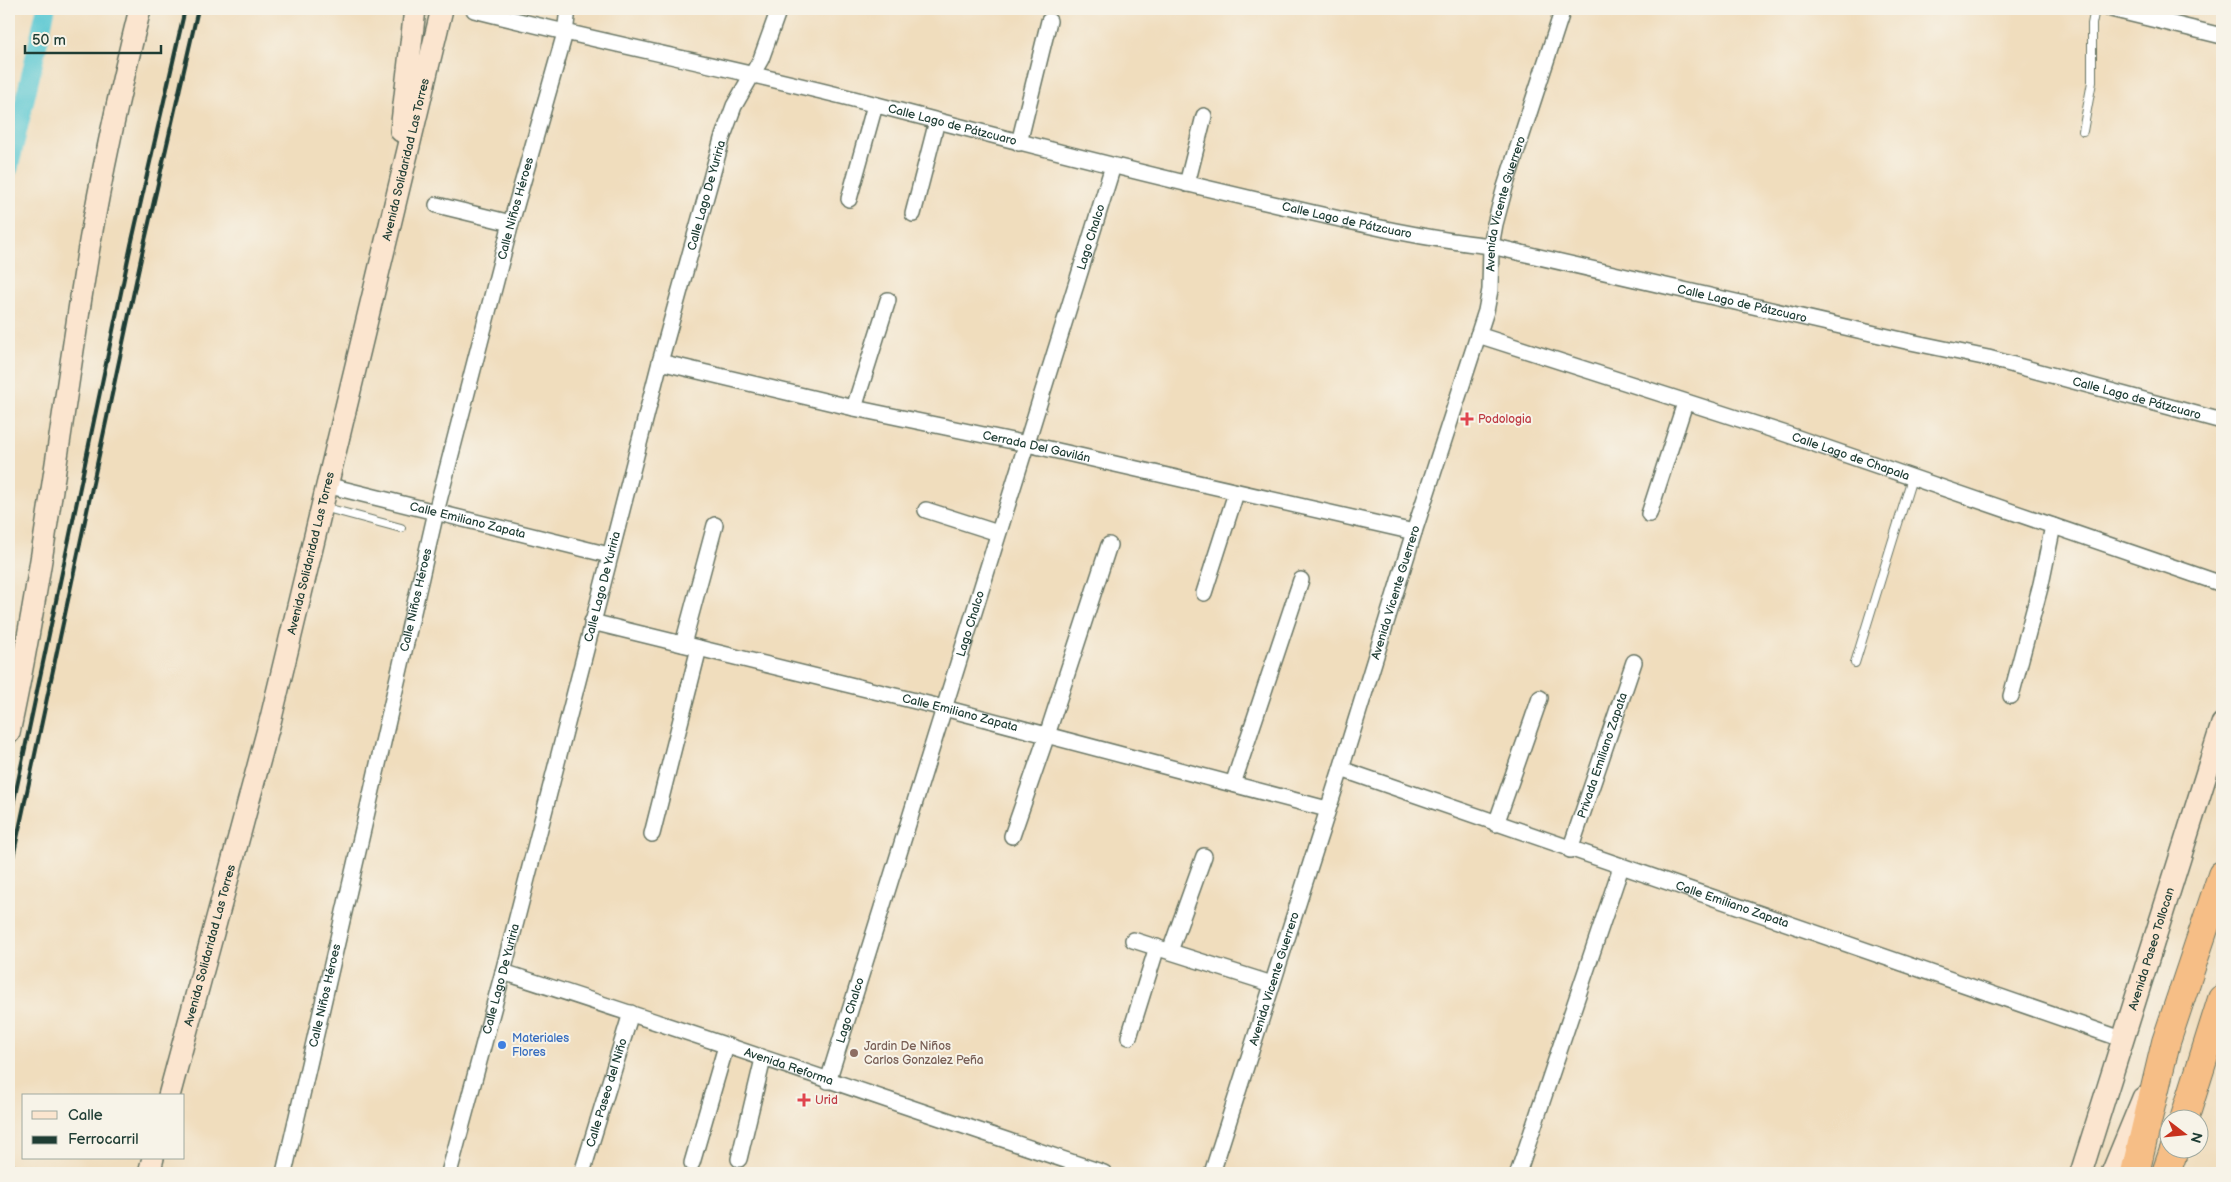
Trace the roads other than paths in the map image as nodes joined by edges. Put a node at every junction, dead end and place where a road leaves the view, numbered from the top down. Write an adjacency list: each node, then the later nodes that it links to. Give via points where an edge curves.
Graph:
1 (140, 9): 24 (main road)
2 (149, 9): 24 (main road, via 115,147)
3 (415, 9): 22 (main road, via 403,100)
4 (442, 9): 22 (main road, Avenida Solidaridad Las Torres)
5 (568, 9): 12 (street, Calle Niños Héroes)
6 (778, 9): 14 (street, Calle Lago De Yuriria)
7 (1563, 9): 28 (street, Avenida Vicente Guerrero, via 1505,187)
8 (2095, 9): 18 (lane, via 2092,82)
9 (2111, 9): 13 (street)
10 (474, 10): 12 (street, Calle Lago de Pátzcuaro)
11 (1049, 21): 19 (street)
12 (565, 33): 14 (street, Calle Lago de Pátzcuaro); 27 (street, Calle Niños Héroes)
13 (2222, 36)
14 (754, 74): 15 (street, Calle Lago de Pátzcuaro); 31 (street, Calle Lago De Yuriria, via 734,106 722,139)
15 (874, 105): 17 (street, Calle Lago de Pátzcuaro); 23 (street)
16 (1204, 116): 21 (street)
17 (937, 121): 19 (street, Calle Lago de Pátzcuaro); 26 (street)
18 (2083, 130)
19 (1019, 143): 20 (street, Calle Lago de Pátzcuaro)
20 (1113, 166): 21 (street, Calle Lago de Pátzcuaro); 35 (street, Lago Chalco)
21 (1188, 184): 28 (street, Calle Lago de Pátzcuaro, via 1405,233)
22 (397, 186): 37 (main road, Avenida Solidaridad Las Torres)
23 (849, 199)
24 (98, 200): 62 (main road, via 37,590)
25 (437, 205): 27 (street)
26 (913, 214)
27 (511, 222): 41 (street, Calle Niños Héroes)
28 (1491, 246): 30 (street, Avenida Vicente Guerrero, via 1490,290); 34 (street, Calle Lago de Pátzcuaro, via 1988,358)
29 (888, 300): 33 (street)
30 (1478, 335): 32 (street, Calle Lago de Chapala); 46 (street, Avenida Vicente Guerrero)
31 (660, 362): 33 (street, Cerrada Del Gavilán); 49 (street, Calle Lago De Yuriria)
32 (1685, 403): 36 (street, Calle Lago de Chapala); 42 (street)
33 (854, 408): 35 (street, Cerrada Del Gavilán)
34 (2222, 421)
35 (1027, 444): 38 (street, Cerrada Del Gavilán); 47 (street, Lago Chalco)
36 (1912, 478): 44 (street, Calle Lago de Chapala); 57 (lane)
37 (326, 485): 39 (main road, Avenida Solidaridad Las Torres); 41 (street, Calle Emiliano Zapata)
38 (1236, 493): 46 (street, Cerrada Del Gavilán); 52 (street)
39 (321, 507): 45 (lane); 86 (main road, Avenida Solidaridad Las Torres, via 271,718)
40 (926, 510): 47 (street)
41 (436, 512): 49 (street, Calle Emiliano Zapata); 93 (street, Calle Niños Héroes)
42 (1649, 514)
43 (715, 525): 54 (street)
44 (2053, 526): 51 (street, Calle Lago de Chapala); 58 (street)
45 (400, 528)
46 (1414, 532): 64 (street, Avenida Vicente Guerrero)
47 (998, 533): 60 (street, Lago Chalco)
48 (1109, 545): 63 (street)
49 (609, 555): 53 (street, Calle Lago De Yuriria)
50 (1301, 580): 65 (street)
51 (2222, 584)
52 (1204, 592)
53 (592, 622): 54 (street, Calle Emiliano Zapata); 76 (street, Calle Lago De Yuriria)
54 (683, 644): 55 (street, Calle Emiliano Zapata)
55 (699, 648): 60 (street, Calle Emiliano Zapata); 68 (street)
56 (1634, 662): 70 (street, Privada Emiliano Zapata)
57 (1855, 663)
58 (2012, 696)
59 (1540, 698): 67 (street)
60 (944, 708): 63 (street, Calle Emiliano Zapata); 85 (street, Lago Chalco)
61 (2222, 724): 81 (main road, Avenida Paseo Tollocan)
62 (9, 733)
63 (1047, 735): 65 (street, Calle Emiliano Zapata); 69 (street)
64 (1341, 769): 66 (street, Avenida Vicente Guerrero); 67 (street, Calle Emiliano Zapata)
65 (1233, 784): 66 (street, Calle Emiliano Zapata)
66 (1327, 809): 77 (street, Avenida Vicente Guerrero)
67 (1496, 824): 70 (street, Calle Emiliano Zapata)
68 (652, 834)
69 (1012, 836)
70 (1570, 850): 72 (street, Calle Emiliano Zapata)
71 (1204, 856): 75 (street)
72 (1622, 867): 81 (street, Calle Emiliano Zapata); 98 (street)
73 (2222, 875): 82 (highway)
74 (1133, 940): 75 (street)
75 (1164, 949): 77 (street); 80 (street)
76 (503, 972): 79 (street, Avenida Reforma); 94 (street, Calle Lago De Yuriria)
77 (1272, 984): 97 (street, Avenida Vicente Guerrero)
78 (2222, 999): 87 (highway)
79 (630, 1013): 83 (street, Avenida Reforma); 95 (street, Calle Paseo del Niño)
80 (1129, 1037)
81 (2122, 1040): 99 (main road, Avenida Paseo Tollocan)
82 (2166, 1042): 100 (main road); 101 (highway)
83 (726, 1046): 84 (street, Avenida Reforma); 91 (street)
84 (764, 1060): 85 (street, Avenida Reforma); 89 (street)
85 (828, 1081): 96 (street, Avenida Reforma)
86 (171, 1094)
87 (2187, 1110)
88 (152, 1160): 92 (main road)
89 (739, 1160)
90 (2171, 1160): 102 (highway)
91 (692, 1164)
92 (149, 1173)
93 (284, 1173)
94 (449, 1173)
95 (582, 1173)
96 (1104, 1173)
97 (1212, 1173)
98 (1518, 1173)
99 (2081, 1173)
100 (2112, 1173)
101 (2135, 1173)
102 (2166, 1173)

